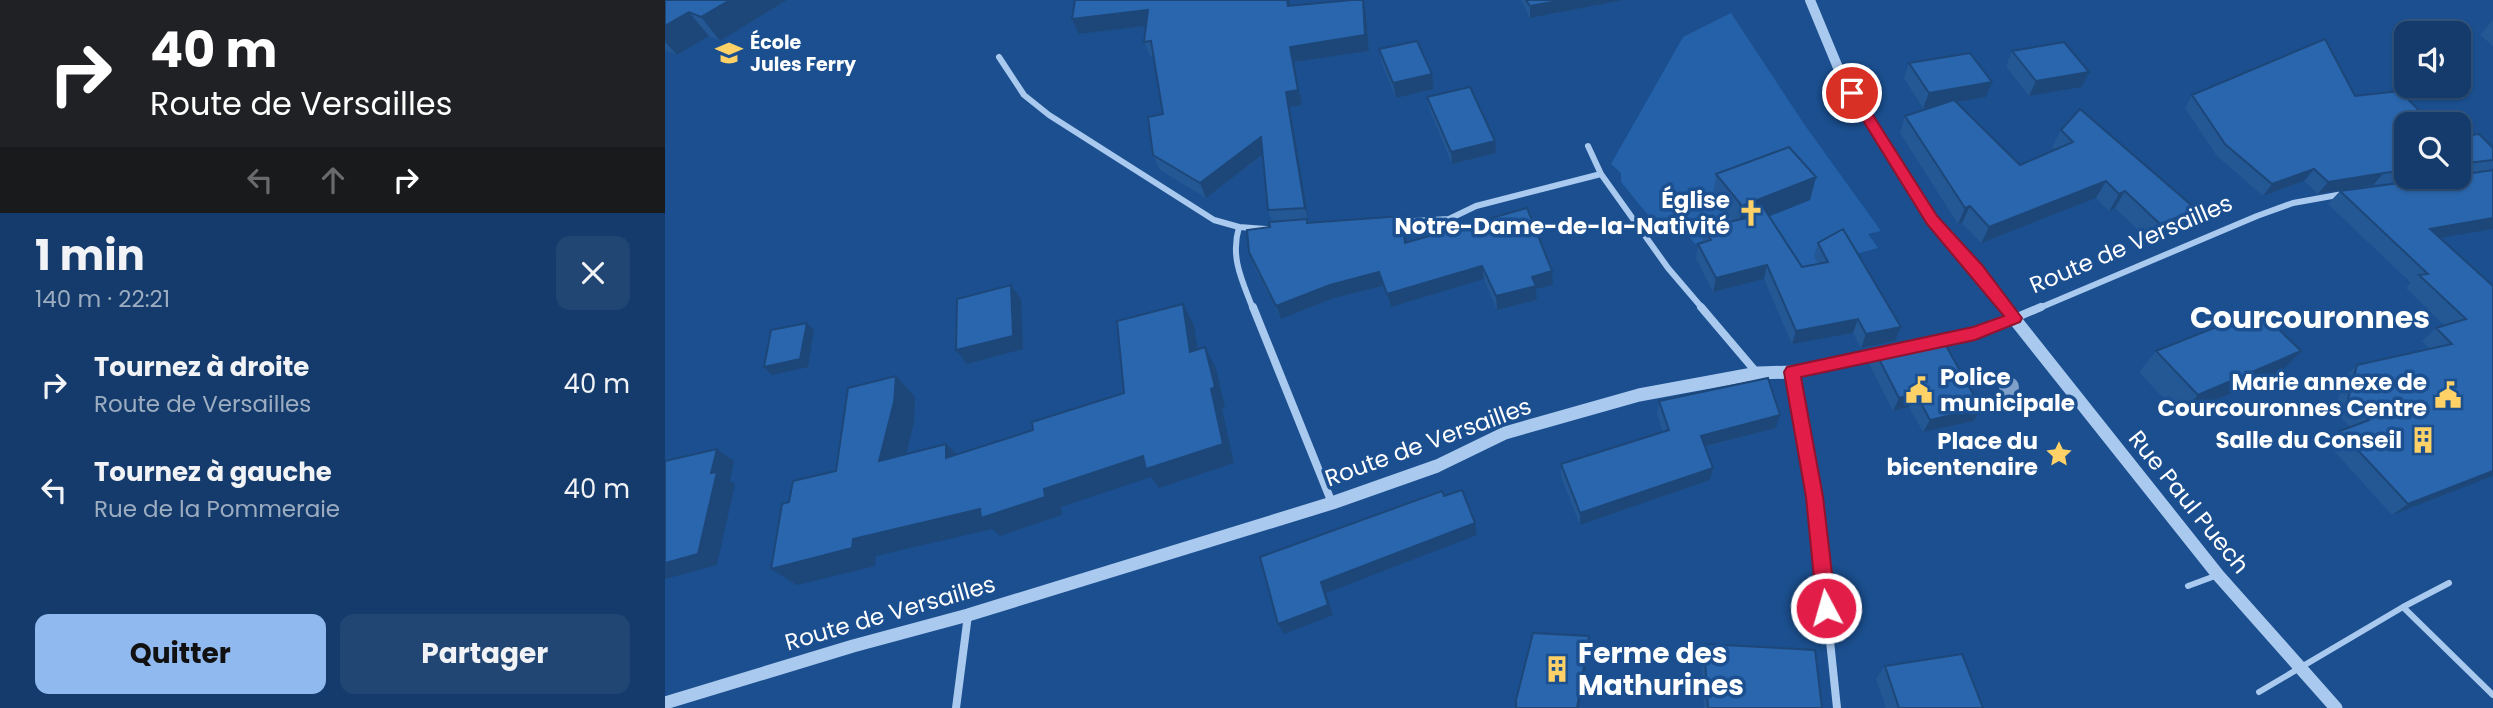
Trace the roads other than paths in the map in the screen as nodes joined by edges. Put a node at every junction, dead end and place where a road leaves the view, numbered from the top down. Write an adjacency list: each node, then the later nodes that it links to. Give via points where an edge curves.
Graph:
1 (1810, 0): 9 (street, Rue Paul Puech, via 1839,71 1914,194)
2 (999, 57): 7 (street, via 1024,95 1049,115 1214,220)
3 (1588, 146): 4 (street)
4 (1601, 174): 6 (street, via 1476,206 1449,219); 11 (street, via 1668,268)
5 (2355, 193): 9 (street, Route de Versailles, via 2294,203)
6 (1387, 222)
7 (1239, 227): 8 (street); 12 (street, via 1234,245 1236,266)
8 (1275, 230)
9 (2015, 318): 10 (street, Route de Versailles, via 1975,333); 13 (street, Rue Paul Puech)
10 (1793, 372): 11 (street, Route de Versailles); 23 (street, via 1815,497)
11 (1758, 373): 12 (street, Route de Versailles, via 1639,395 1505,433 1437,466)
12 (1332, 503): 17 (street, Route de Versailles)
13 (2218, 575): 15 (lane); 18 (street, Rue Paul Puech)
14 (2449, 583): 16 (lane)
15 (2188, 586)
16 (2403, 607): 18 (lane); 20 (lane)
17 (968, 615): 21 (street, Route de Versailles); 22 (street)
18 (2299, 666): 19 (lane); 24 (street, Rue Paul Puech)
19 (2259, 692)
20 (2493, 695)
21 (665, 703)
22 (956, 708)
23 (1837, 708)
24 (2336, 708)

